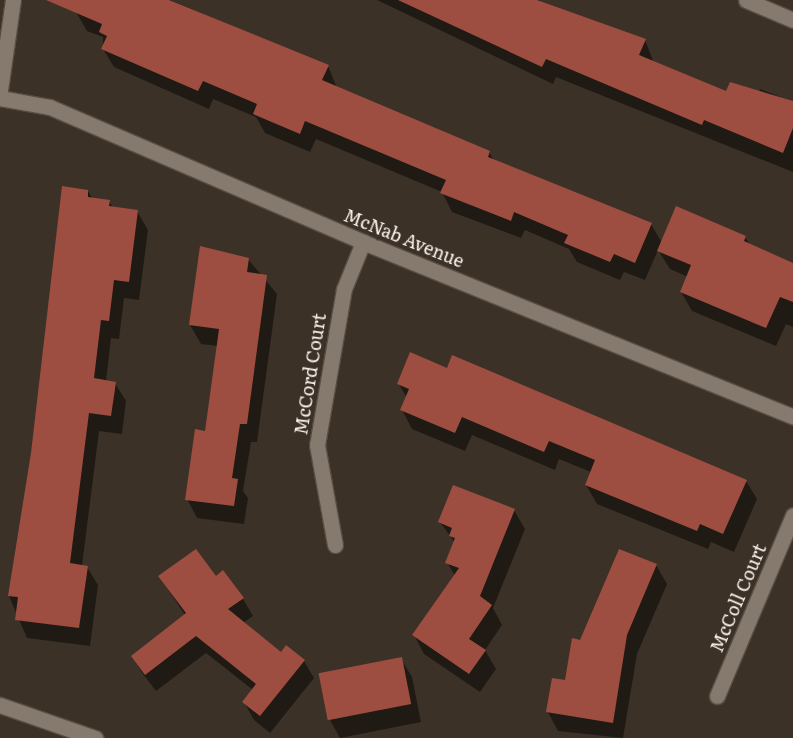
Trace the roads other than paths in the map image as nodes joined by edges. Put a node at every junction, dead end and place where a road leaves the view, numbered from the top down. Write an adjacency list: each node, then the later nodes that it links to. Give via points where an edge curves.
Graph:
1 (13, 0): 4 (street)
2 (746, 0): 3 (street)
3 (793, 20)
4 (0, 90)
5 (0, 98): 6 (street, McNab Avenue, via 50,107)
6 (363, 242): 7 (street, McNab Avenue); 9 (street, McCord Court, via 344,289 317,445)
7 (793, 417)
8 (793, 515): 10 (street, McColl Court)
9 (335, 545)
10 (717, 696)
11 (0, 705): 12 (street)
12 (95, 738)

